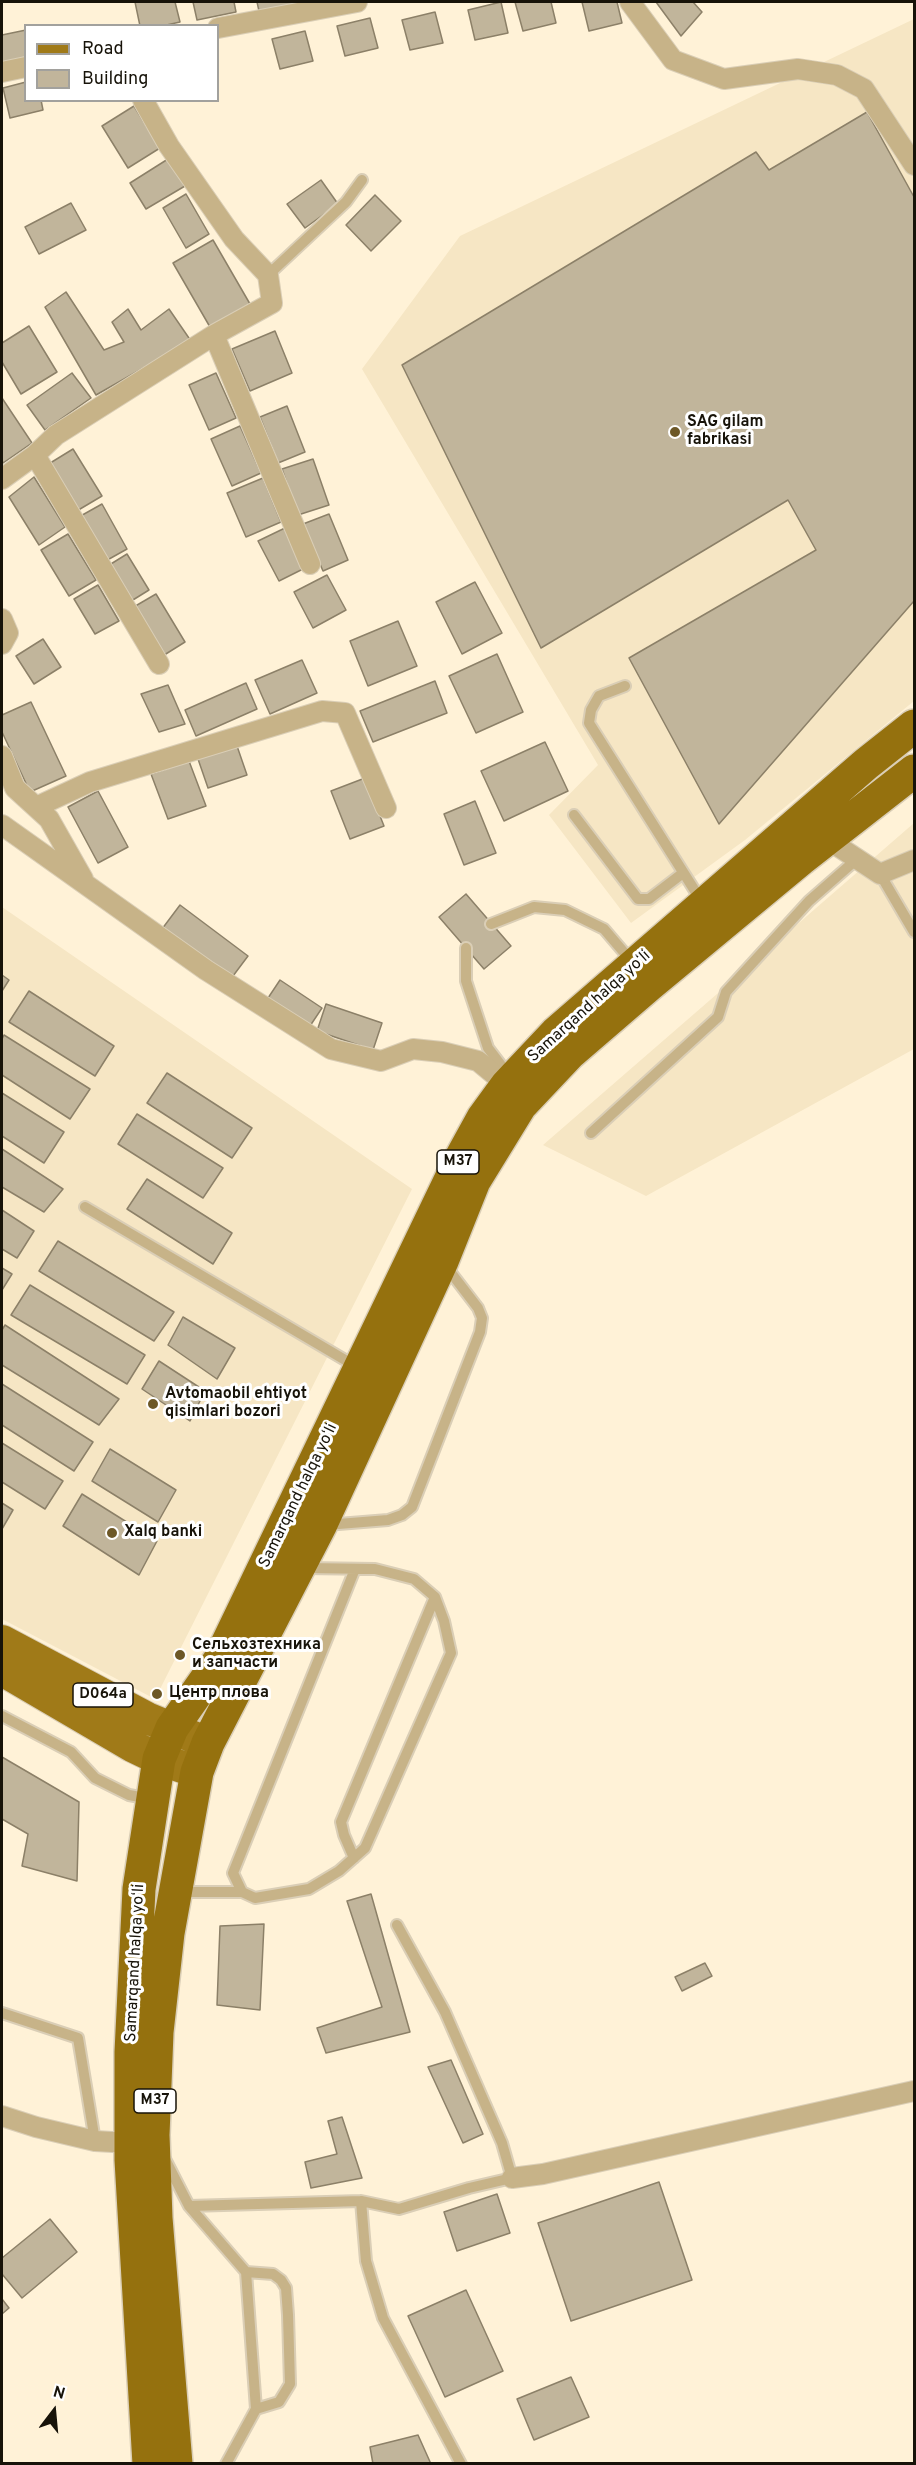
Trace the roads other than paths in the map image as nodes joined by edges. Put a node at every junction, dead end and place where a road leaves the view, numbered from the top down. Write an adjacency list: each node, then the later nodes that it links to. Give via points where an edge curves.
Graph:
1 (357, 2): 3 (street)
2 (630, 2): 7 (street, via 674,60 724,79 798,69 837,75 864,89)
3 (219, 28)
4 (24, 67): 5 (street)
5 (2, 72)
6 (144, 102): 9 (street, via 169,146 234,239)
7 (915, 165)
8 (362, 180): 9 (lane, via 346,202)
9 (268, 275): 10 (street, via 272,303)
10 (214, 335): 11 (street, via 56,435); 13 (street)
11 (35, 455): 12 (street); 16 (street)
12 (2, 479)
13 (310, 564)
14 (2, 620): 15 (street, via 8,633)
15 (2, 644)
16 (159, 664)
17 (626, 686): 29 (lane, via 599,696 589,723)
18 (915, 726): 26 (highway, Samarqand halqa yoʻli / M37)
19 (2, 756): 21 (street, via 15,788)
20 (915, 771): 25 (highway, Samarqand halqa yoʻli / M37)
21 (36, 807): 22 (street, via 90,783 322,711 345,713); 31 (street, via 49,819)
22 (386, 808)
23 (574, 815): 29 (lane, via 638,899 649,898)
24 (2, 825): 31 (street)
25 (828, 839): 26 (highway, Samarqand halqa yoʻli / M37); 27 (street)
26 (792, 847): 32 (highway, Samarqand halqa yoʻli / M37); 40 (highway, Samarqand halqa yoʻli / M37, via 570,1053 520,1106 474,1181)
27 (857, 859): 30 (street); 38 (lane, via 809,901 726,992 718,1017)
28 (915, 860): 30 (street)
29 (683, 873): 32 (lane)
30 (880, 874): 34 (lane)
31 (86, 885): 37 (street, via 206,970 331,1049 381,1061 413,1049 442,1053 478,1061)
32 (704, 905): 36 (highway, Samarqand halqa yoʻli / M37)
33 (491, 924): 36 (lane, via 534,907 565,910 604,929)
34 (915, 932)
35 (466, 948): 37 (lane, via 466,981 488,1048)
36 (635, 965): 37 (highway, Samarqand halqa yoʻli / M37, via 556,1033)
37 (509, 1083): 41 (highway, Samarqand halqa yoʻli / M37, via 483,1118 461,1158)
38 (591, 1132)
39 (85, 1207): 41 (lane)
40 (442, 1262): 42 (highway, Samarqand halqa yoʻli / M37); 42 (lane, via 482,1318 412,1507 388,1520)
41 (360, 1369): 49 (highway, Samarqand halqa yoʻli / M37, via 219,1661)
42 (320, 1526): 43 (highway, Samarqand halqa yoʻli / M37)
43 (299, 1568): 44 (lane); 50 (highway, Samarqand halqa yoʻli / M37)
44 (355, 1569): 45 (lane, via 375,1569 414,1578); 55 (lane, via 233,1873)
45 (435, 1597): 53 (lane, via 341,1822); 53 (lane, via 451,1653 365,1848)
46 (2, 1641): 49 (main road, D064a)
47 (2, 1670): 51 (main road, D064a)
48 (2, 1716): 52 (lane, via 71,1752 95,1778 129,1795)
49 (172, 1728): 50 (main road, D064a); 51 (highway, Samarqand halqa yoʻli / M37)
50 (202, 1758): 51 (main road, D064a); 54 (highway, Samarqand halqa yoʻli / M37)
51 (159, 1759): 52 (highway, Samarqand halqa yoʻli / M37)
52 (151, 1799): 60 (highway, Samarqand halqa yoʻli / M37, via 139,1889 131,2052)
53 (354, 1858): 55 (lane, via 309,1889 255,1898)
54 (176, 1892): 55 (lane); 60 (highway, Samarqand halqa yoʻli / M37)
55 (242, 1893)
56 (397, 1924): 62 (lane, via 445,2012 502,2143)
57 (2, 2013): 61 (lane, via 78,2038)
58 (915, 2091): 62 (street)
59 (2, 2116): 61 (street)
60 (142, 2139): 61 (street); 64 (lane); 67 (highway, Samarqand halqa yoʻli / M37); 68 (highway, Samarqand halqa yoʻli / M37, via 156,2218)
61 (95, 2141)
62 (512, 2178): 63 (lane, via 399,2209)
63 (361, 2201): 64 (lane); 70 (lane, via 366,2261 383,2318)
64 (189, 2206): 65 (lane)
65 (246, 2272): 66 (lane); 66 (lane, via 273,2274 281,2280 288,2306 290,2384 279,2402)
66 (256, 2409): 69 (lane)
67 (148, 2463)
68 (176, 2463)
69 (226, 2463)
70 (461, 2463)

